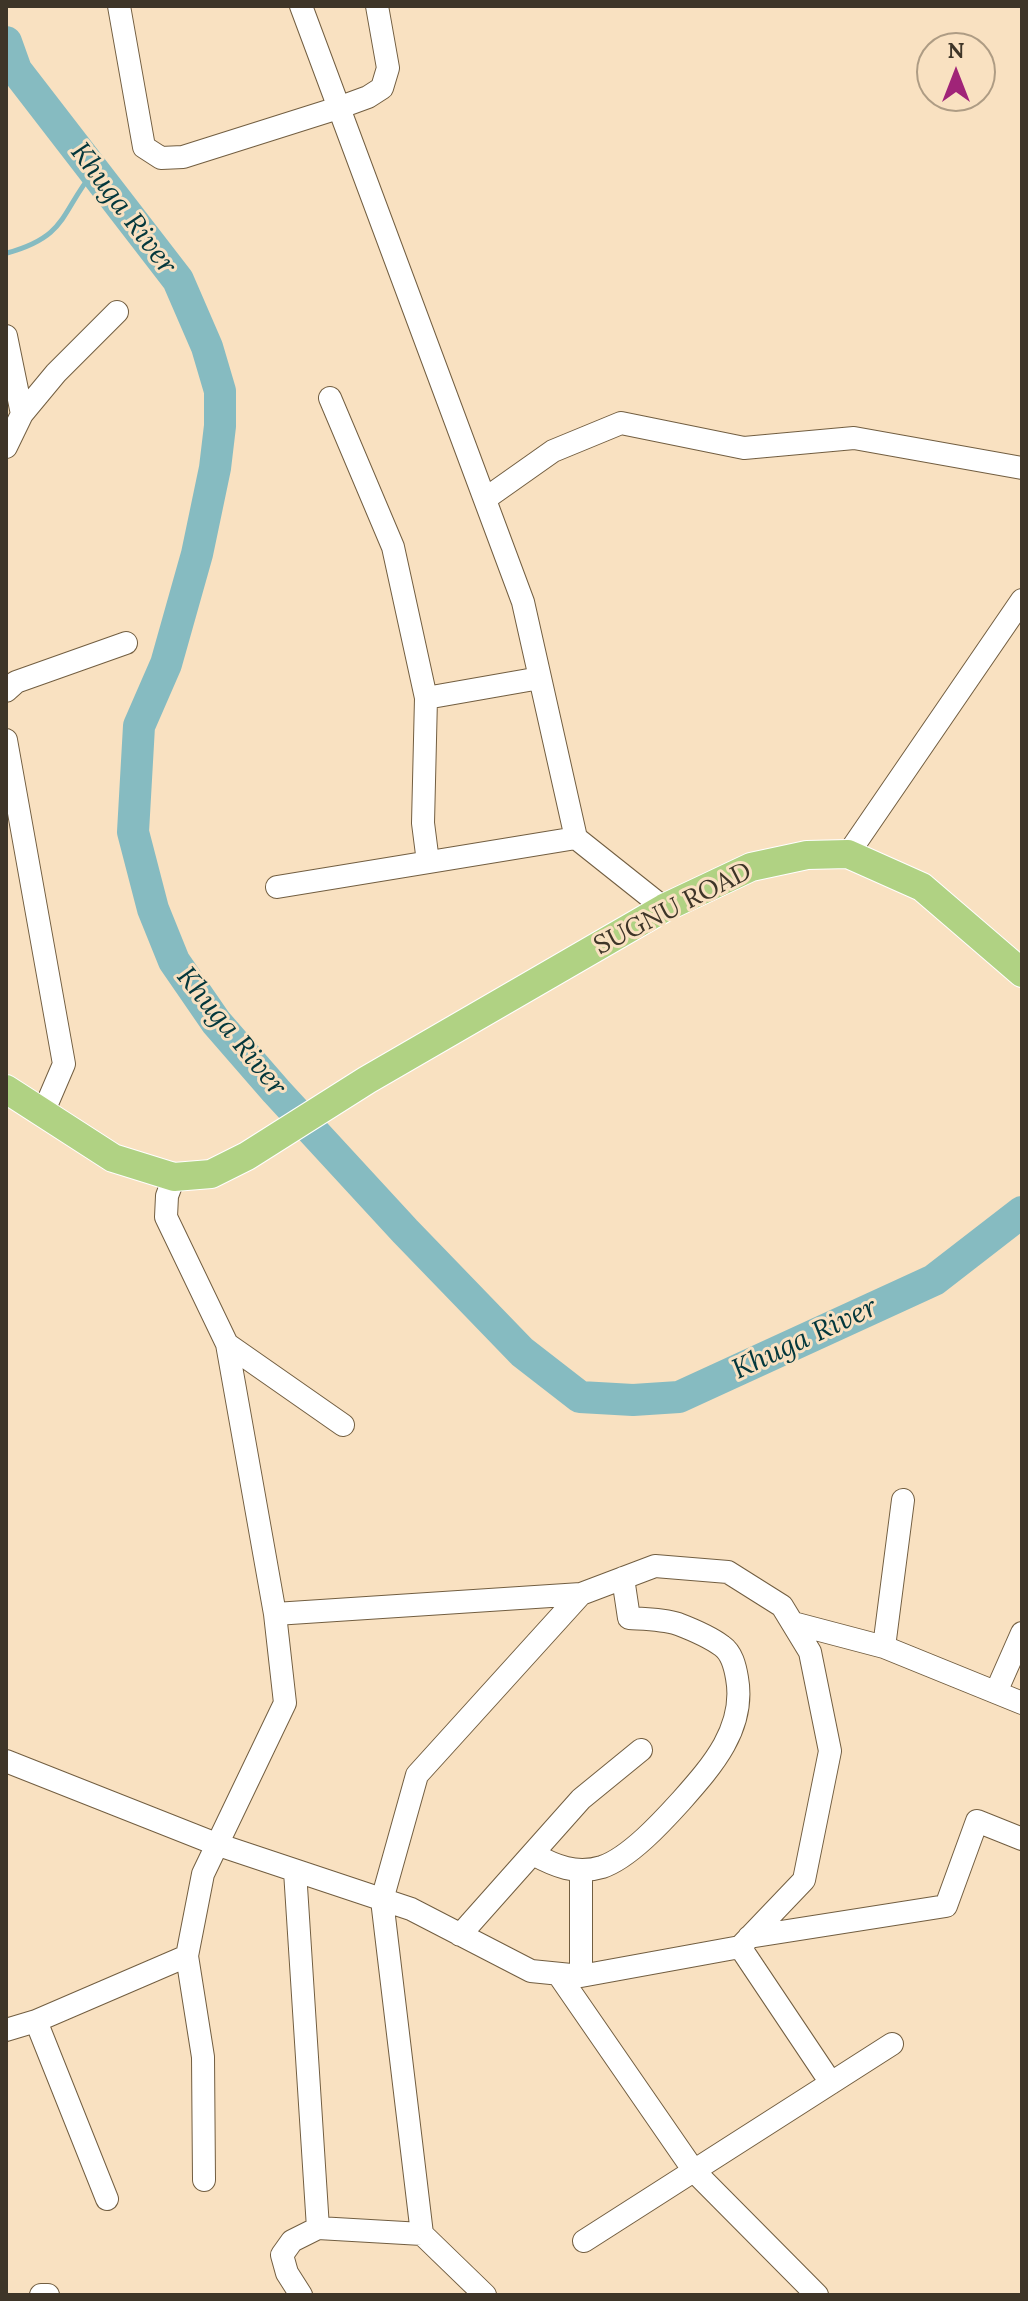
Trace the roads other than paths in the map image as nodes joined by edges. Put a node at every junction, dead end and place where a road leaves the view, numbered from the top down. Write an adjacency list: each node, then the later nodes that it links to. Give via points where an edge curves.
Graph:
1 (119, 6): 4 (street, via 144,147 161,158 183,157)
2 (301, 6): 4 (street)
3 (377, 6): 4 (street, via 388,68 382,88)
4 (338, 108): 11 (street)
5 (117, 312): 8 (street)
6 (6, 336): 8 (street)
7 (330, 398): 16 (street, via 393,547)
8 (22, 414): 9 (street)
9 (6, 447)
10 (1022, 468): 11 (street, via 854,438 744,448 621,423 553,451)
11 (485, 499): 14 (street, via 523,602)
12 (1022, 600): 19 (street)
13 (126, 643): 15 (street, via 16,682)
14 (540, 678): 16 (street); 18 (street)
15 (6, 691)
16 (426, 698): 20 (street, via 423,823)
17 (6, 740): 25 (street, via 64,1064)
18 (576, 838): 20 (street); 22 (street)
19 (848, 854): 22 (main road, SUGNU ROAD, via 807,855 751,867); 23 (main road, SUGNU ROAD, via 922,887)
20 (428, 862): 21 (street)
21 (277, 887)
22 (664, 908): 26 (main road, SUGNU ROAD, via 247,1156 211,1174)
23 (1022, 973)
24 (6, 1089): 25 (main road)
25 (43, 1113): 26 (main road, via 113,1158)
26 (174, 1177): 27 (street, via 166,1217)
27 (227, 1344): 28 (street); 32 (street)
28 (343, 1425)
29 (903, 1500): 35 (street)
30 (623, 1578): 31 (street); 33 (street, via 655,1566 728,1572 782,1606); 43 (street, via 629,1618 676,1623 724,1647 734,1662 737,1714 711,1768 666,1818 618,1860)
31 (581, 1594): 32 (street); 45 (street, via 417,1775)
32 (275, 1614): 41 (street, via 285,1703)
33 (793, 1623): 35 (street); 47 (street, via 810,1652 830,1751 804,1880)
34 (1022, 1633): 36 (street)
35 (884, 1647): 36 (street)
36 (996, 1692): 37 (street)
37 (1022, 1703)
38 (641, 1750): 42 (street, via 581,1799)
39 (6, 1761): 41 (street)
40 (1022, 1839): 47 (street, via 977,1821 946,1906)
41 (216, 1844): 44 (street); 48 (street, via 203,1874)
42 (533, 1854): 43 (street, via 555,1866); 46 (street)
43 (581, 1870): 50 (street)
44 (295, 1871): 45 (street); 58 (street)
45 (382, 1900): 46 (street); 59 (street)
46 (460, 1935): 49 (street, via 531,1971)
47 (744, 1942): 50 (street); 54 (street)
48 (187, 1956): 51 (street); 56 (street, via 203,2057)
49 (558, 1974): 50 (street); 55 (street)
50 (581, 1976)
51 (36, 2021): 52 (street); 57 (street)
52 (6, 2030)
53 (892, 2044): 54 (street)
54 (831, 2083): 55 (street)
55 (694, 2171): 60 (street); 65 (street)
56 (204, 2180)
57 (107, 2199)
58 (318, 2228): 59 (street); 63 (street, via 292,2241 282,2255)
59 (422, 2234): 64 (street)
60 (584, 2241)
61 (41, 2295): 62 (street)
62 (48, 2295)
63 (301, 2295)
64 (485, 2295)
65 (817, 2295)

